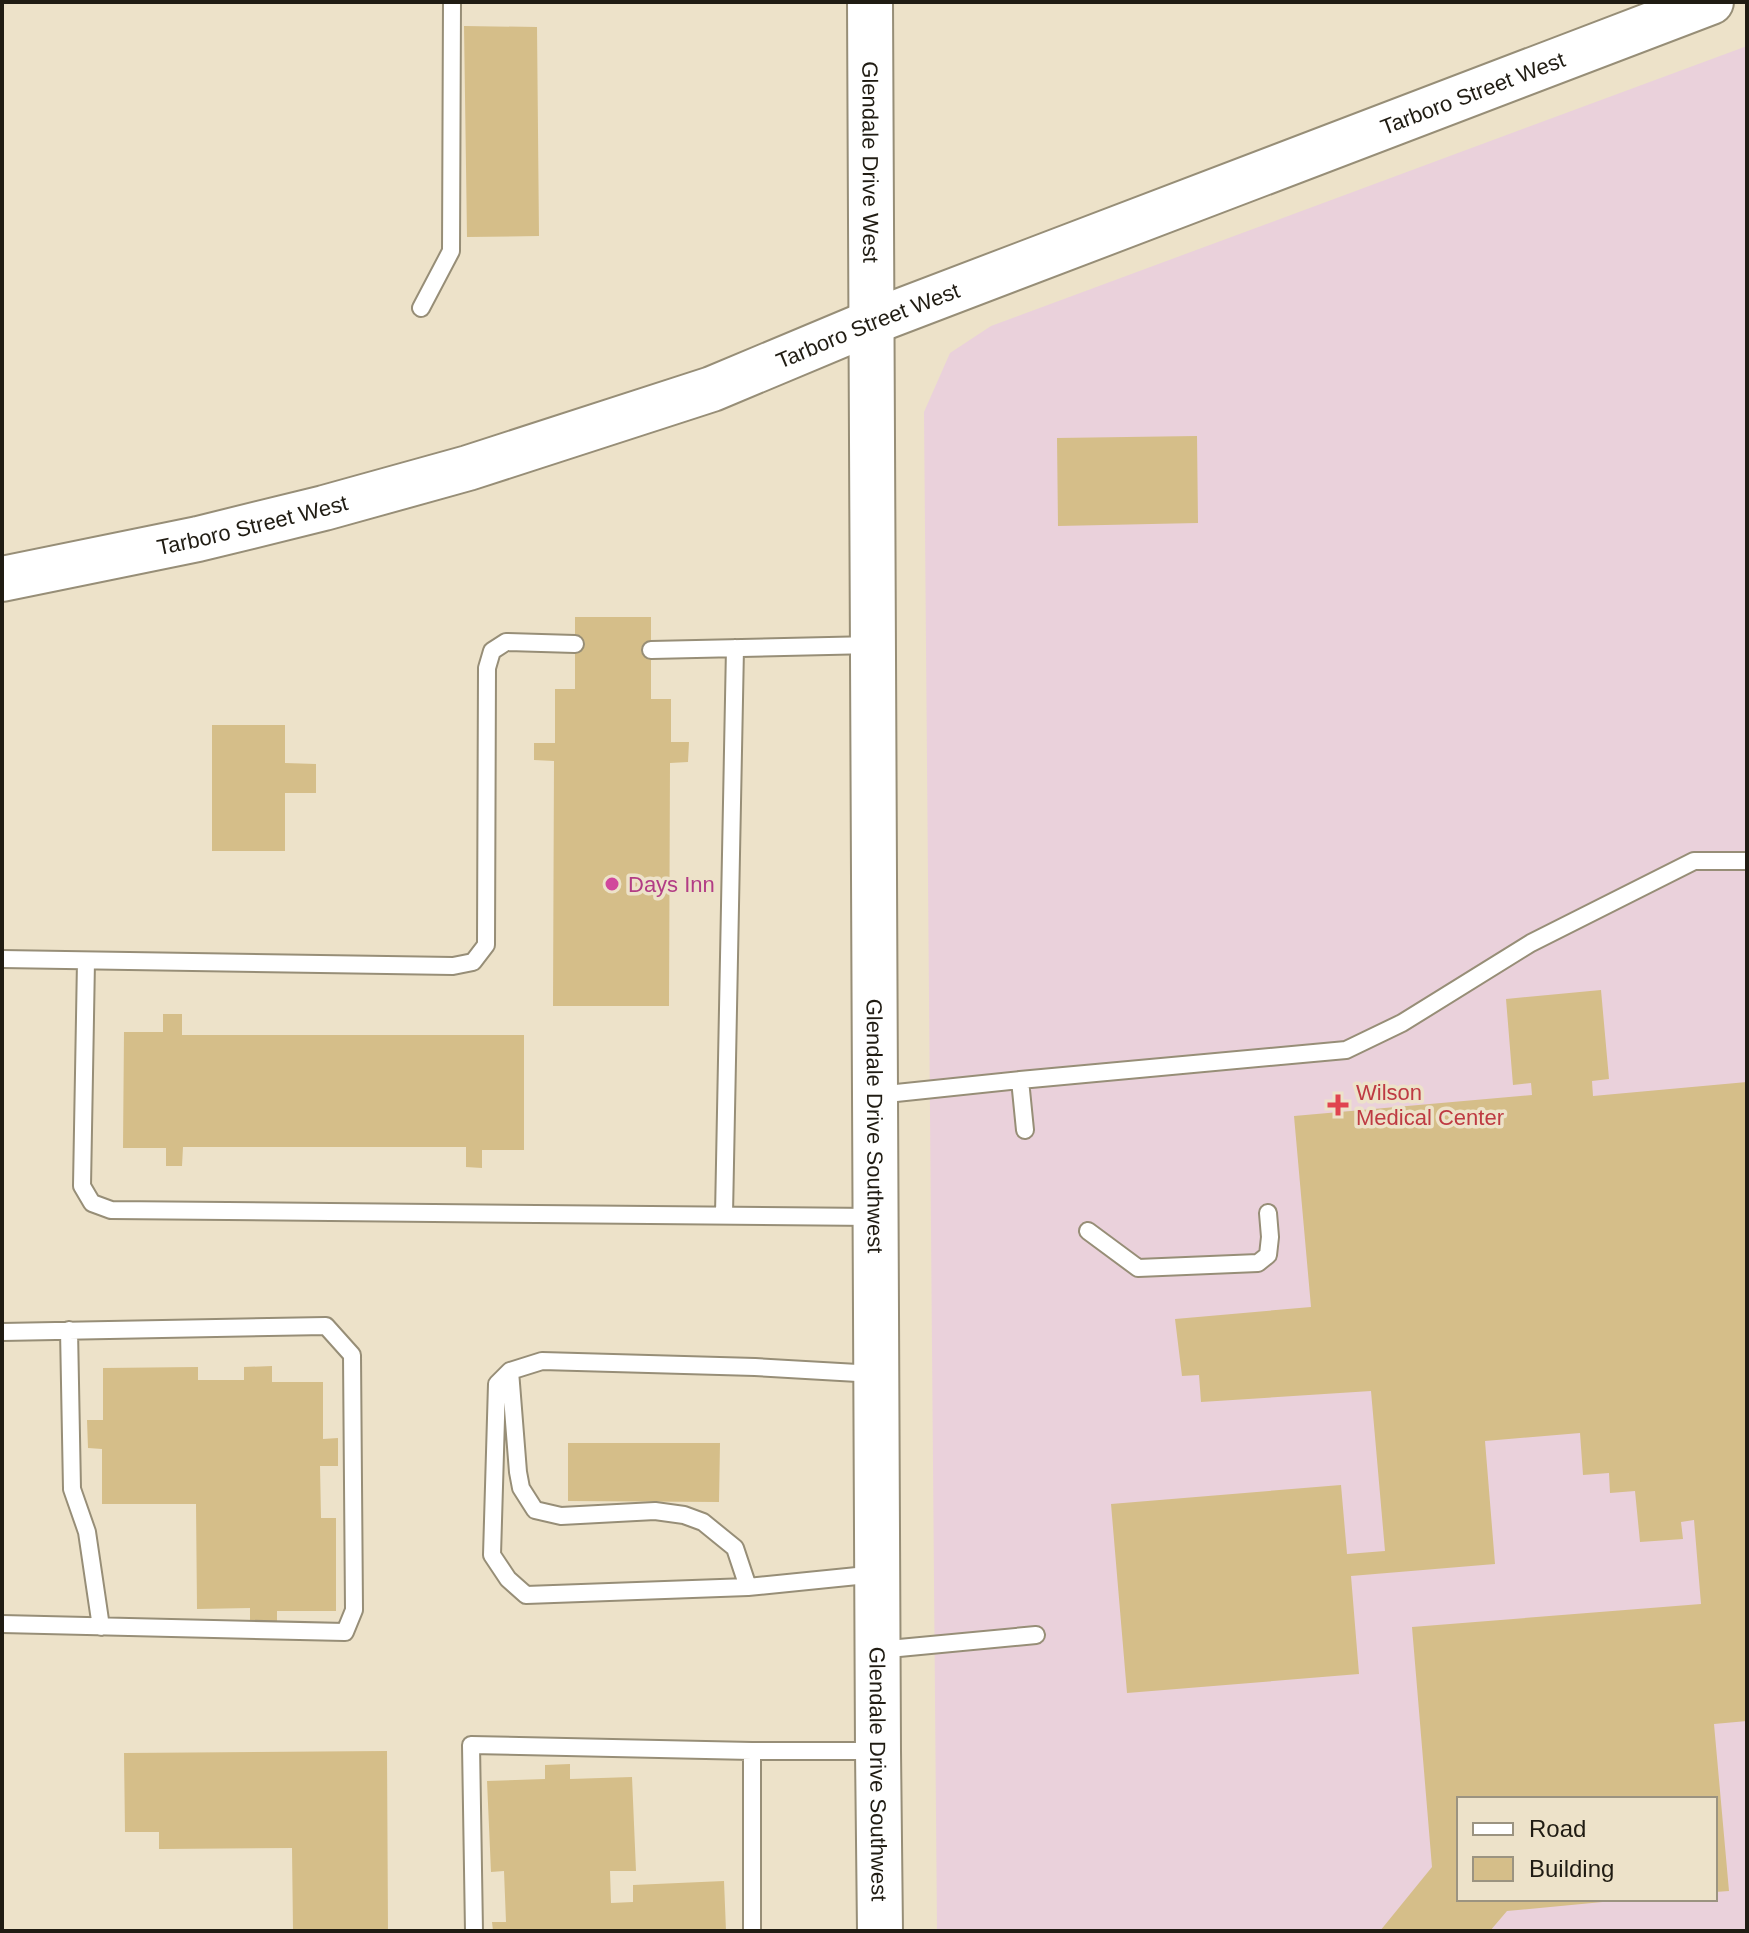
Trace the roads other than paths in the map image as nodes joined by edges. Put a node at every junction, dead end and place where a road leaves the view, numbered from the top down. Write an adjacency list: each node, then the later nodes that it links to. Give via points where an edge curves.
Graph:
1 (452, 2): 4 (lane, via 451,251)
2 (870, 2): 5 (street, Glendale Drive West)
3 (1711, 2): 5 (street, Tarboro Street West)
4 (421, 308)
5 (872, 322): 6 (street, Tarboro Street West, via 712,389 468,468 198,539); 8 (street, Glendale Drive Southwest)
6 (2, 579)
7 (575, 644): 13 (lane, via 506,642 492,651 487,668 486,945 473,962 453,966)
8 (873, 645): 9 (lane); 15 (street, Glendale Drive Southwest)
9 (735, 648): 10 (lane); 18 (lane)
10 (651, 650)
11 (1747, 861): 14 (lane, via 1694,861 1531,943 1402,1023 1346,1050)
12 (2, 959): 13 (lane)
13 (86, 961): 18 (lane, via 82,1186 92,1203 111,1210)
14 (1020, 1080): 15 (lane); 16 (lane)
15 (875, 1095): 19 (street, Glendale Drive Southwest)
16 (1025, 1130)
17 (1268, 1213): 20 (lane, via 1268,1255 1258,1263 1138,1268)
18 (724, 1215): 19 (lane)
19 (876, 1217): 24 (street, Glendale Drive Southwest)
20 (1088, 1231)
21 (69, 1330): 22 (lane); 28 (lane, via 72,1489 87,1532); 28 (lane, via 326,1326 352,1355 354,1610 345,1632)
22 (2, 1332)
23 (510, 1371): 24 (lane, via 542,1361); 26 (lane, via 518,1472 535,1510 561,1516 655,1511 684,1515 703,1522 735,1548); 26 (lane, via 497,1384 492,1555 508,1579 526,1595)
24 (876, 1374): 25 (street, Glendale Drive Southwest)
25 (878, 1574): 26 (lane); 30 (street, Glendale Drive Southwest)
26 (748, 1587)
27 (2, 1624): 28 (lane)
28 (101, 1627)
29 (1036, 1635): 30 (lane)
30 (878, 1650): 32 (street, Glendale Drive Southwest)
31 (752, 1751): 32 (lane); 33 (lane, via 471,1745); 34 (lane)
32 (878, 1751): 35 (street, Glendale Drive Southwest)
33 (474, 1931)
34 (752, 1931)
35 (880, 1931)

